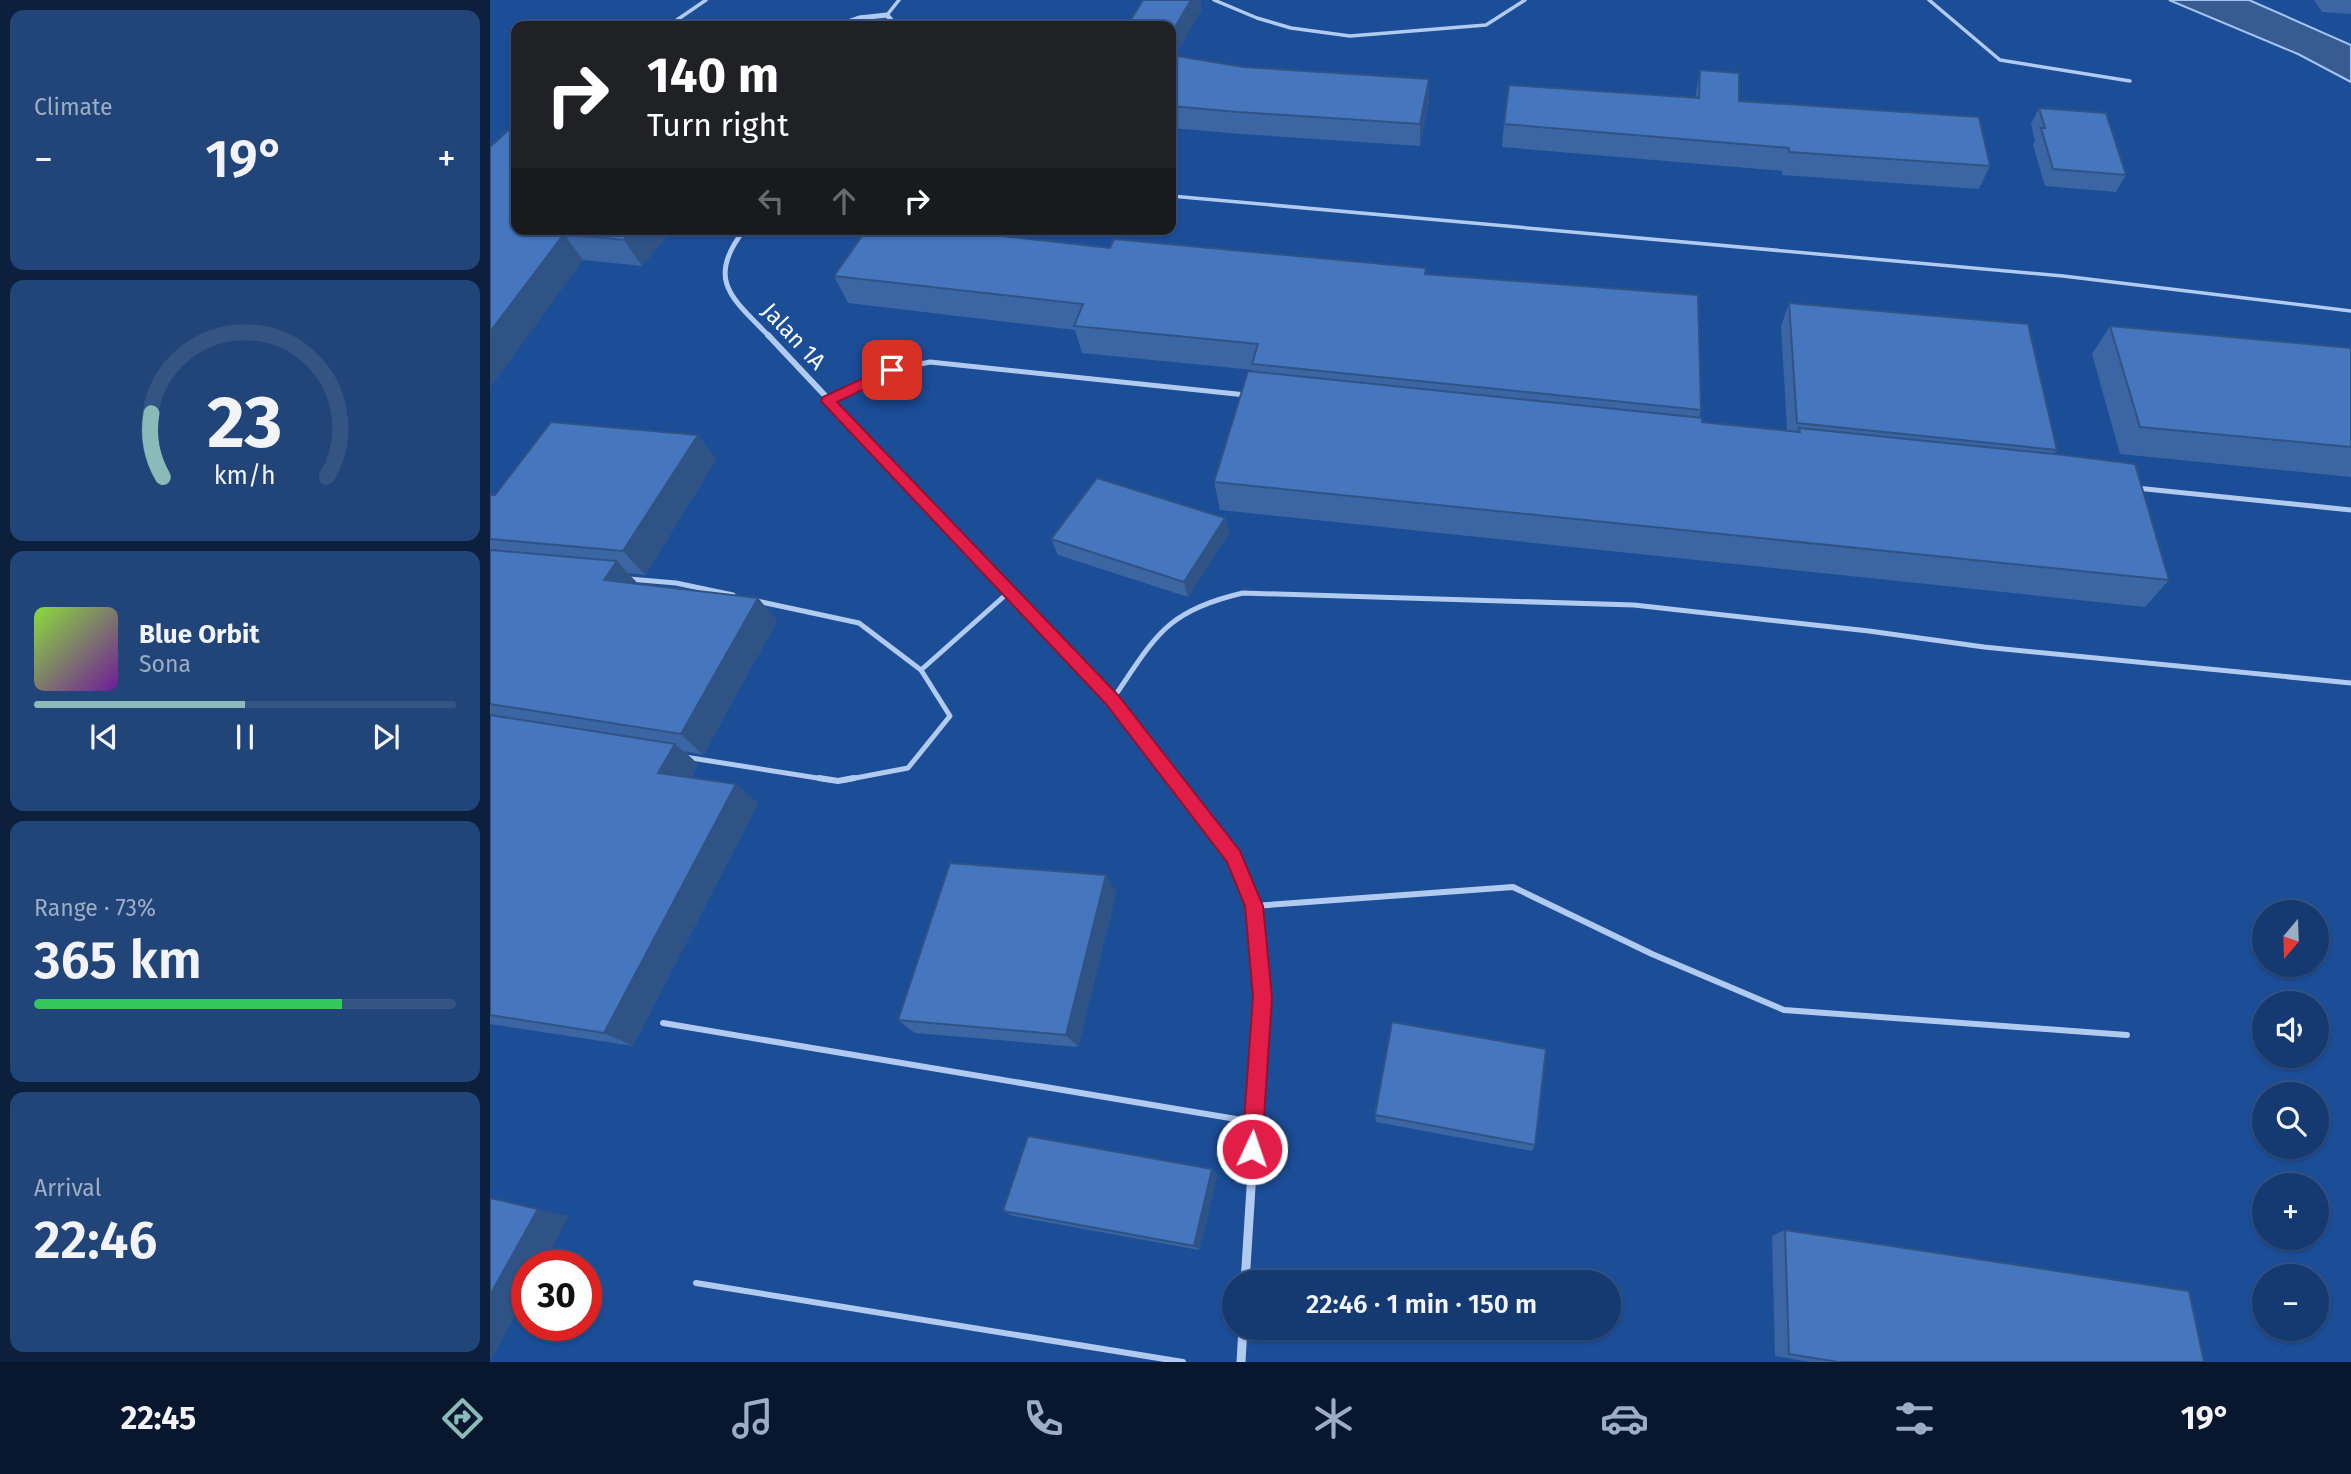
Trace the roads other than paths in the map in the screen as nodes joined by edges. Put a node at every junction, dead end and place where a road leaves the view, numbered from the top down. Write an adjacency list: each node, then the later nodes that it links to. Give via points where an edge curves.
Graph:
1 (706, 0): 7 (lane)
2 (900, 0): 6 (lane)
3 (1214, 0): 4 (lane, via 1291,28 1349,36 1486,25)
4 (1525, 0)
5 (1929, 0): 10 (lane, via 2000,60)
6 (887, 15): 8 (street); 9 (street)
7 (675, 21)
8 (850, 21)
9 (891, 21)
10 (2130, 81)
11 (1176, 196): 13 (lane, via 2063,276)
12 (740, 235): 15 (street, Jalan 1A, via 725,261 723,277 731,296)
13 (2351, 311)
14 (1247, 395): 15 (lane, via 930,362 892,370)
15 (828, 401): 19 (street, Jalan 1A)
16 (2130, 487): 17 (lane)
17 (2351, 510)
18 (623, 578): 20 (lane)
19 (1010, 591): 22 (lane); 24 (street, Jalan 1A)
20 (741, 597)
21 (755, 600): 22 (lane, via 859,623)
22 (921, 670): 25 (lane, via 950,716 908,768 838,781)
23 (2351, 683): 24 (lane, via 1984,647 1634,604 1243,593 1208,601 1179,615)
24 (1112, 700): 26 (street, Jalan 1A, via 1234,857)
25 (677, 755)
26 (1254, 906): 28 (lane, via 1513,887 1652,954 1784,1010); 29 (street, Jalan 1A, via 1263,997)
27 (663, 1023): 29 (lane)
28 (2127, 1035)
29 (1254, 1122): 30 (street, Jalan 1A)
30 (1246, 1270)
31 (696, 1283): 33 (lane)
32 (1242, 1340): 34 (street)
33 (1182, 1362)
34 (1241, 1362)

